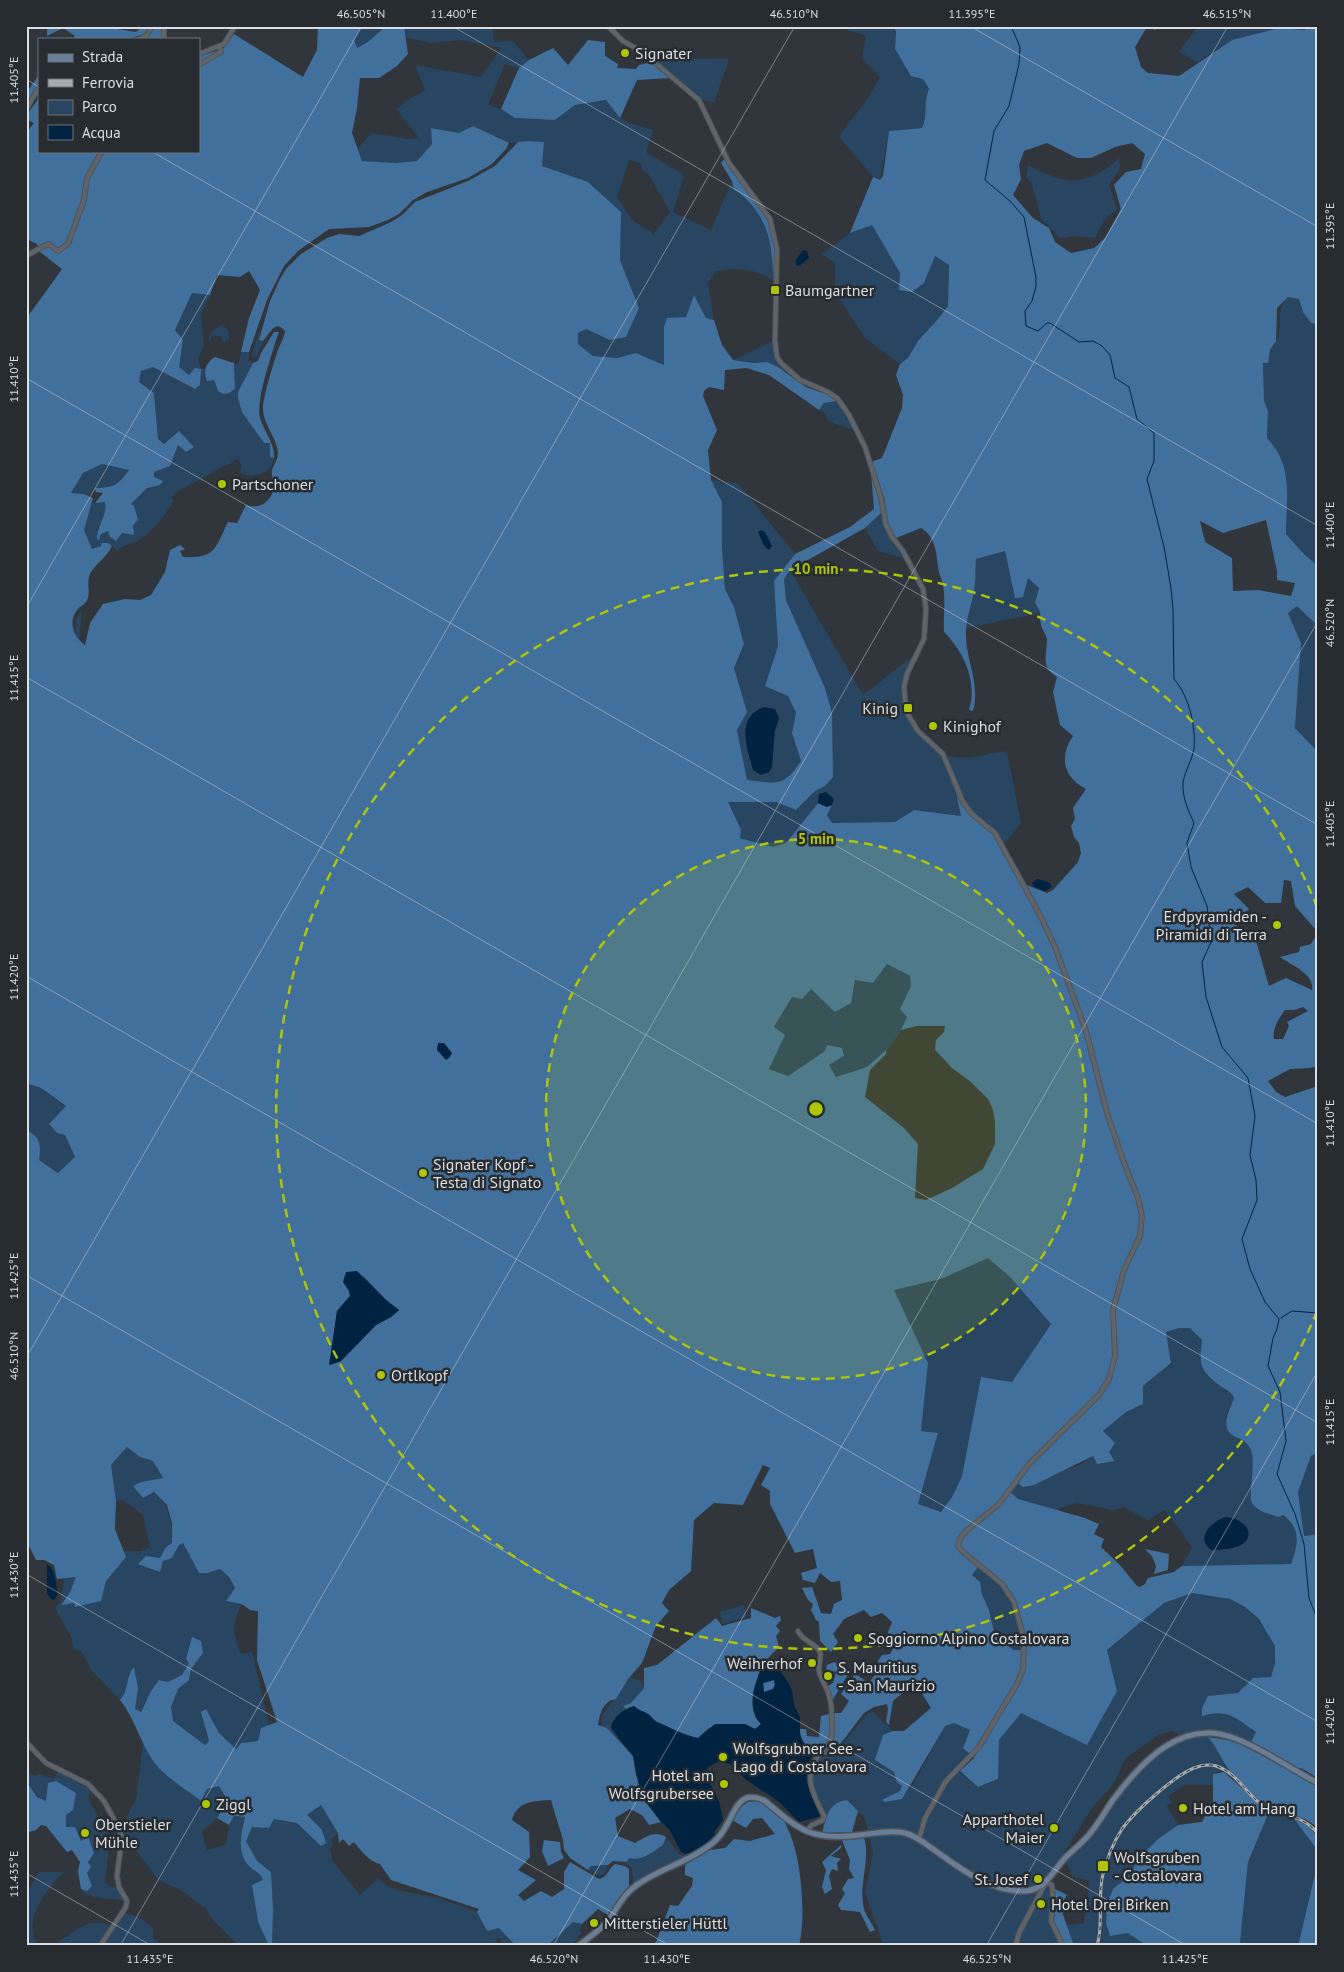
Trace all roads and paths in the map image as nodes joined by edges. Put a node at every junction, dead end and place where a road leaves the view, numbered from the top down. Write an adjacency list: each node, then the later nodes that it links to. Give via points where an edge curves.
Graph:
1 (152, 26): 4 (street)
2 (235, 26): 5 (street)
3 (608, 26): 16 (street, via 623,42 641,51 699,100 729,163 770,219 777,250 777,357 800,380 838,399 849,414 865,447 886,525 923,589 925,631 920,650 907,674 904,687 906,711 918,731 943,754 963,802 995,833 1041,916 1086,1031 1107,1114 1134,1184 1142,1216 1140,1236 1124,1270 1114,1310 1114,1356 1109,1379 1098,1395 1030,1464 999,1504 960,1539 958,1546 962,1551 1002,1584 1014,1602 1024,1639 1023,1669 979,1747 946,1781 925,1818)
4 (142, 38)
5 (220, 47): 6 (street); 7 (street, via 221,52)
6 (200, 54)
7 (200, 64)
8 (38, 88): 9 (street)
9 (26, 110)
10 (101, 152): 11 (street, via 87,178 84,200 68,244 56,250 49,244)
11 (26, 256)
12 (798, 1631): 15 (street, via 821,1655 819,1671 830,1696 832,1714 831,1741 810,1769 810,1782 824,1820)
13 (26, 1742): 18 (street, via 46,1763 88,1784 104,1801 122,1838 117,1876 127,1901 126,1908)
14 (1318, 1783): 17 (main road, via 1234,1738 1205,1732 1177,1739 1152,1756 1132,1776 1092,1832)
15 (806, 1831): 16 (main road, via 831,1838 896,1832); 19 (main road, via 765,1801 750,1797 738,1804 725,1828 710,1845 690,1859 653,1874 632,1889 603,1925)
16 (919, 1839): 17 (main road, via 963,1871 1004,1888 1025,1891)
17 (1046, 1882): 20 (street); 21 (street, via 1052,1885 1051,1921)
18 (100, 1946)
19 (578, 1946)
20 (1015, 1946)
21 (1062, 1946)

